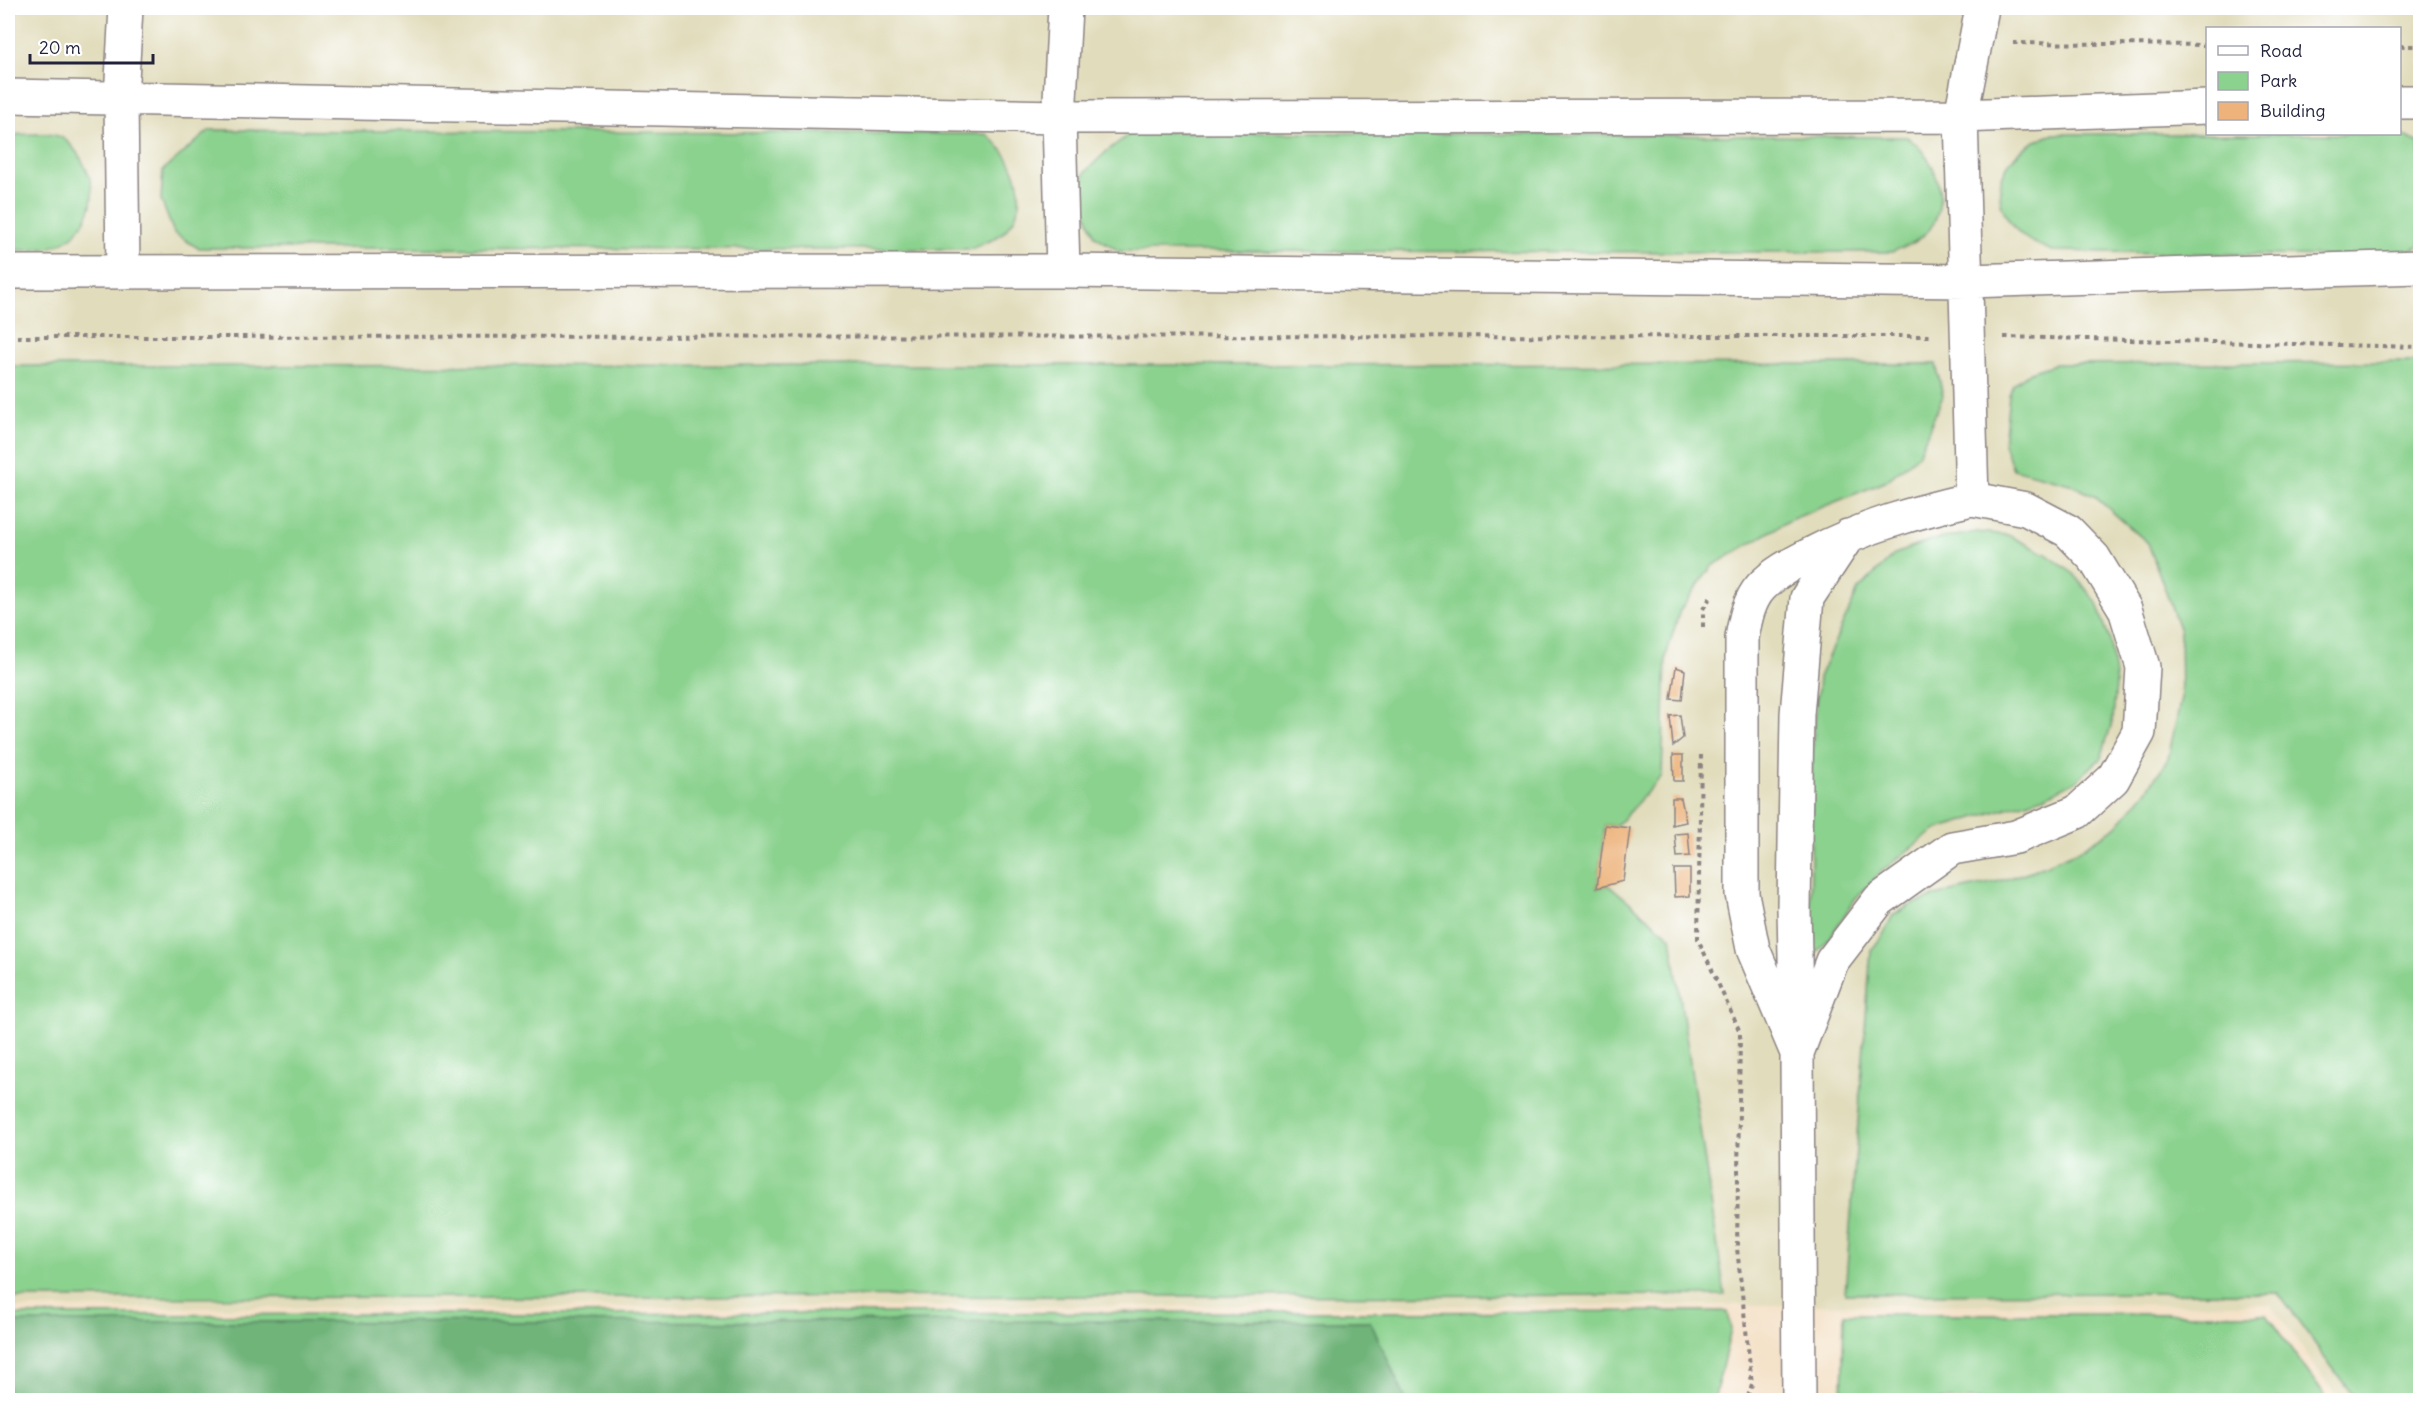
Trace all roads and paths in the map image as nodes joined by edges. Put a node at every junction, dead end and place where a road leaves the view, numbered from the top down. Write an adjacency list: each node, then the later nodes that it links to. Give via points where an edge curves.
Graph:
1 (126, 8): 9 (street)
2 (1065, 8): 14 (street)
3 (1982, 8): 4 (street)
4 (1975, 43): 5 (path); 13 (street)
5 (2206, 45)
6 (2401, 46): 7 (path)
7 (2421, 46)
8 (8, 96): 9 (street)
9 (121, 98): 14 (street); 16 (street)
10 (2401, 102): 11 (street)
11 (2421, 102)
12 (2206, 107): 13 (street)
13 (1961, 116): 14 (street); 19 (street)
14 (1059, 117): 17 (street)
15 (2421, 267): 19 (street)
16 (123, 271): 17 (street); 18 (street)
17 (1063, 271): 19 (street)
18 (8, 272)
19 (1967, 281): 20 (street)
20 (1968, 336): 21 (path); 22 (path); 23 (street)
21 (8, 337)
22 (2421, 347)
23 (1971, 499): 24 (street); 25 (street, via 2026,509 2068,531 2094,558 2125,609 2143,667 2139,732 2114,779 2076,812 2016,837 1952,848 1879,900 1832,961)
24 (1849, 535): 25 (street, via 1807,598 1797,714); 25 (street, via 1784,569 1761,588 1746,614 1742,638 1742,894 1753,949)
25 (1797, 1053): 26 (street)
26 (1799, 1401)

